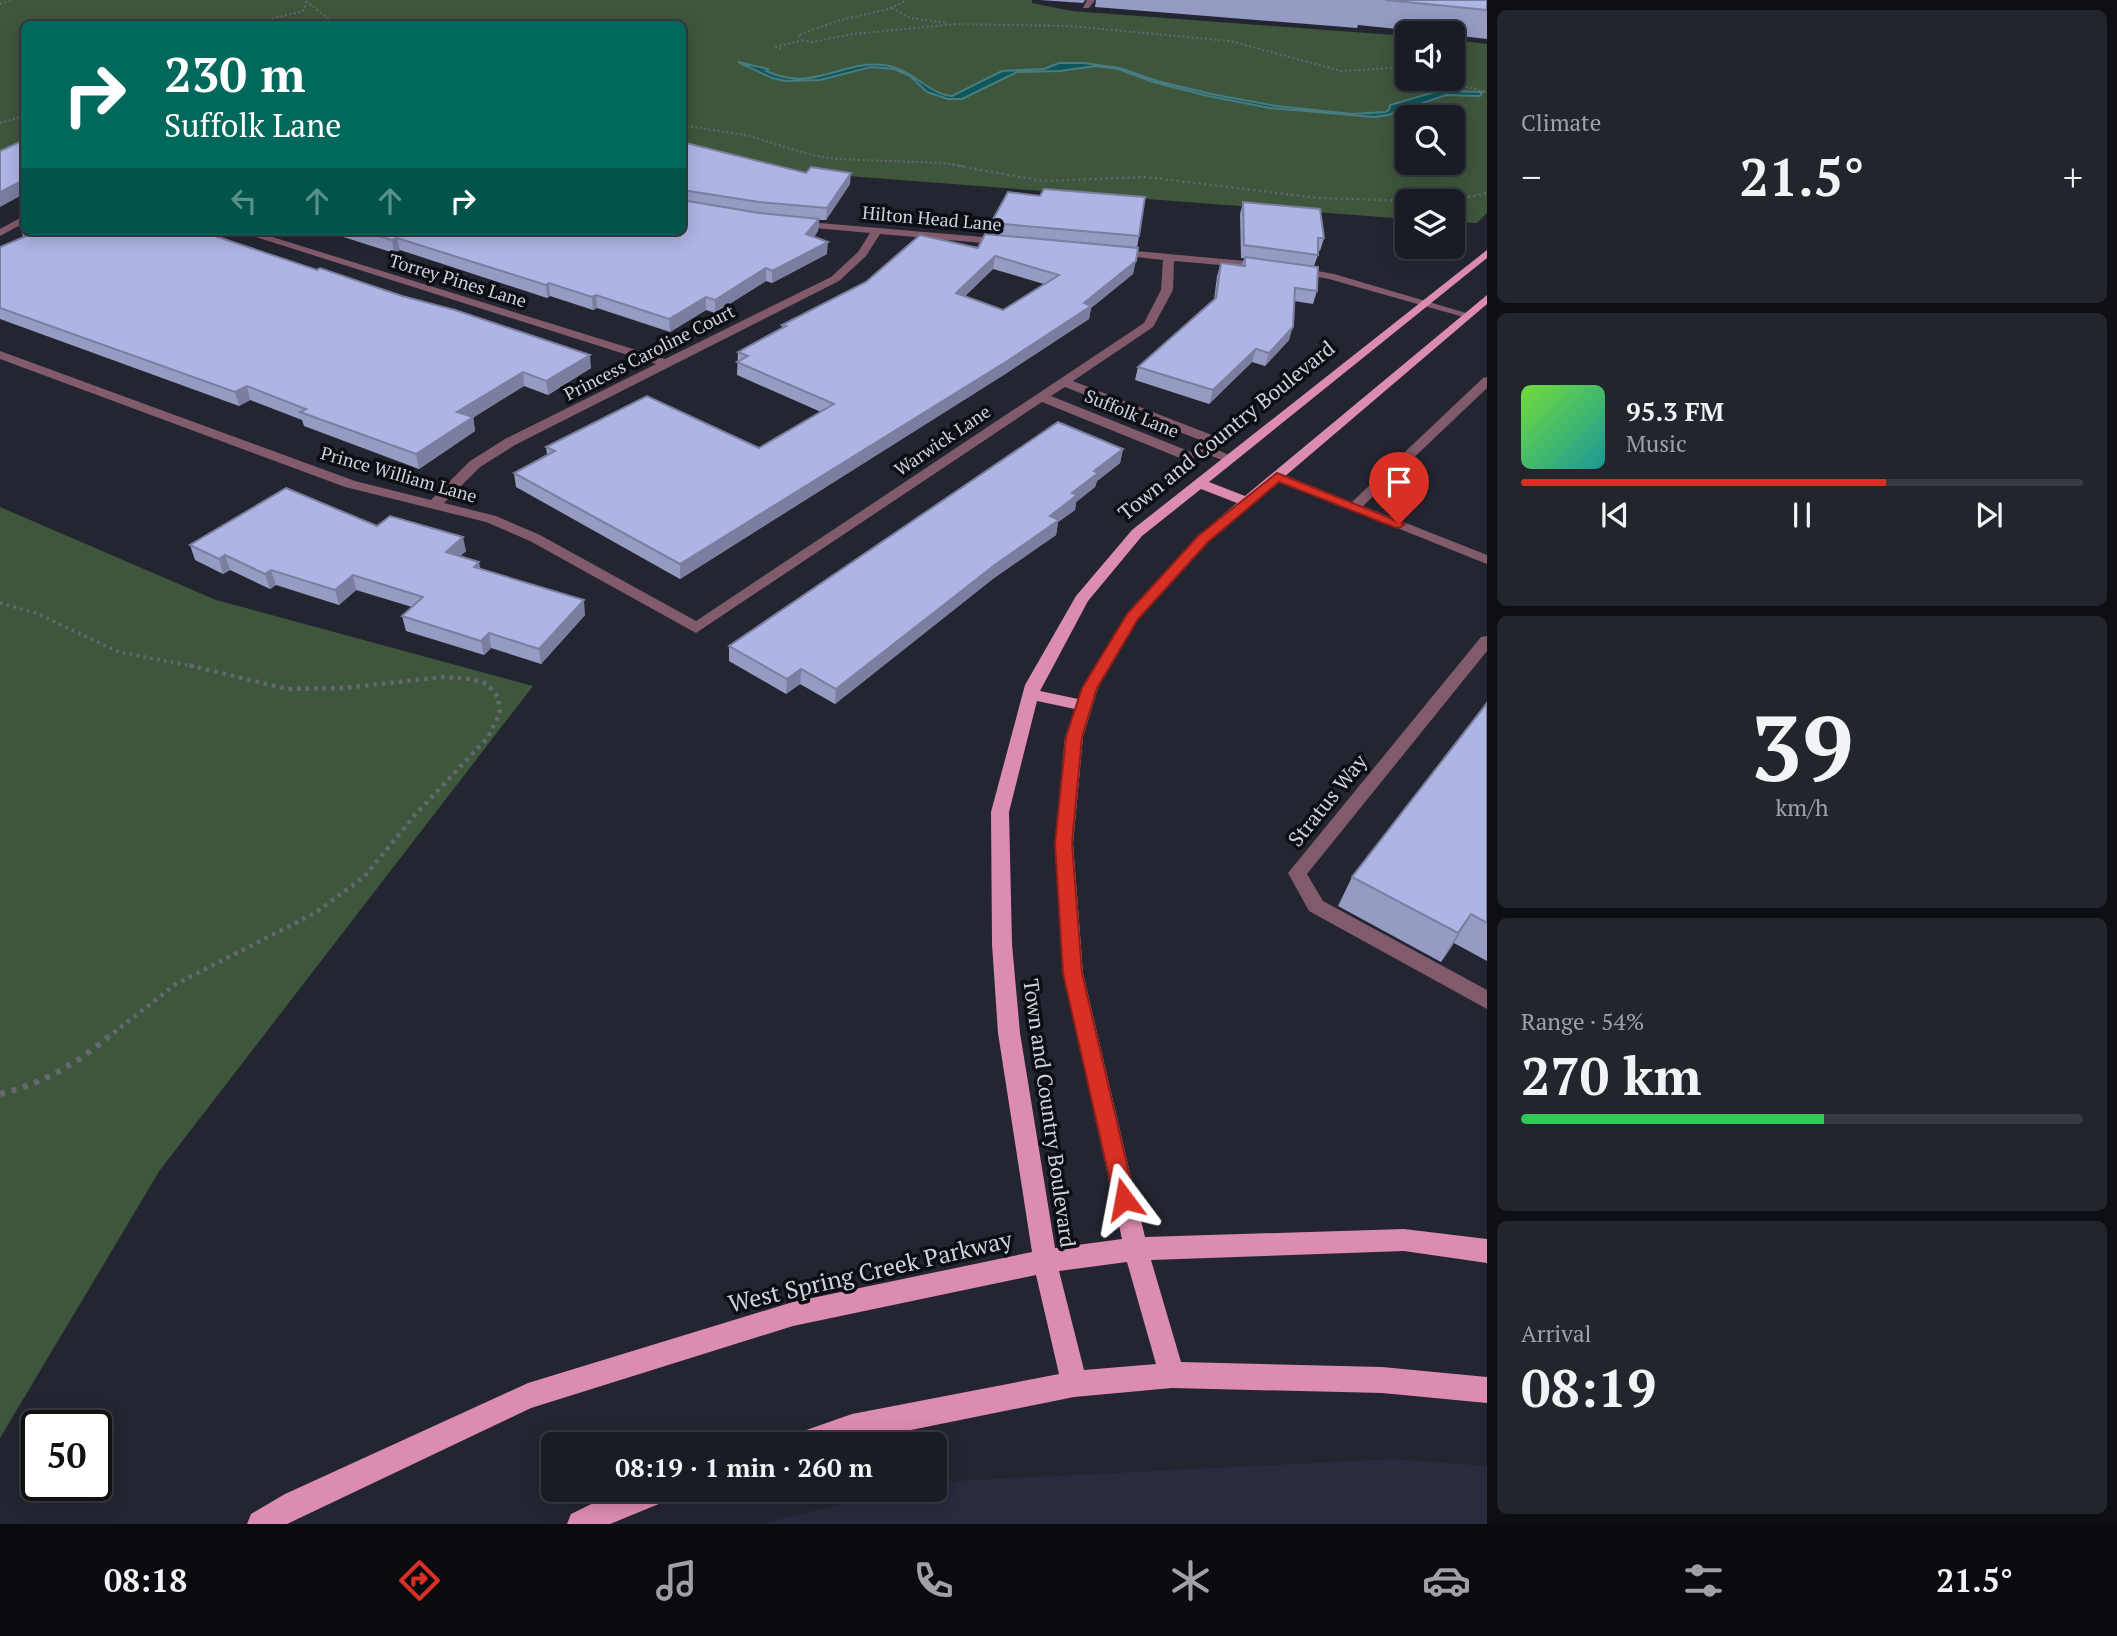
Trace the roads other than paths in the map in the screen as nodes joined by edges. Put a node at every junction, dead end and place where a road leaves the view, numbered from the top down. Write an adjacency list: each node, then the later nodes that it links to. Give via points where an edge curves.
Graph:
1 (21, 221): 4 (street)
2 (785, 223): 3 (street, Hilton Head Lane)
3 (877, 231): 6 (street, Hilton Head Lane); 14 (street, Princess Caroline Court, via 862,254 835,279)
4 (0, 233)
5 (255, 235): 14 (street, Torrey Pines Lane)
6 (1016, 243)
7 (1099, 251): 9 (street)
8 (1487, 253): 11 (main road, Town and Country Boulevard)
9 (1169, 257): 11 (street, via 1330,275); 16 (street, Warwick Lane, via 1167,290 1149,325)
10 (1487, 298): 12 (main road, Town and Country Boulevard)
11 (1426, 303): 12 (street); 19 (main road, Town and Country Boulevard)
12 (1467, 315): 20 (main road, Town and Country Boulevard)
13 (0, 355): 23 (street, Prince William Lane, via 350,484)
14 (664, 363): 23 (street, Princess Caroline Court, via 510,442 475,464)
15 (1487, 381): 24 (street)
16 (1063, 382): 17 (street, Warwick Lane); 18 (street, Suffolk Lane, via 1212,440)
17 (1041, 397): 18 (street, Suffolk Lane, via 1190,457); 26 (street, Warwick Lane)
18 (1209, 451): 19 (street, Suffolk Lane)
19 (1230, 459): 21 (main road, Town and Country Boulevard)
20 (1277, 477): 22 (main road, Town and Country Boulevard); 24 (street)
21 (1199, 483): 22 (main road); 28 (main road, Town and Country Boulevard, via 1137,533 1081,599)
22 (1247, 502): 29 (main road, Town and Country Boulevard, via 1203,539 1132,617)
23 (434, 505): 26 (street, Prince William Lane, via 491,519 535,538)
24 (1354, 507): 25 (street)
25 (1487, 560)
26 (696, 628)
27 (1487, 641): 30 (street, Stratus Way, via 1297,873 1316,906)
28 (1031, 694): 29 (main road); 33 (main road, Town and Country Boulevard, via 1000,812 1002,944 1009,1033)
29 (1084, 706): 31 (main road, Town and Country Boulevard, via 1074,737 1064,843 1073,973)
30 (1487, 1000)
31 (1136, 1249): 32 (main road, West Spring Creek Parkway, via 1404,1240); 33 (main road, West Spring Creek Parkway); 34 (main road, Town and Country Boulevard)
32 (1487, 1251)
33 (1045, 1261): 35 (main road, Town and Country Boulevard); 39 (main road, West Spring Creek Parkway, via 793,1314 528,1396)
34 (1172, 1375): 35 (main road); 36 (main road, via 1382,1380)
35 (1074, 1384): 37 (main road)
36 (1487, 1390)
37 (837, 1432)
38 (624, 1502): 40 (main road)
39 (261, 1524)
40 (581, 1524)

